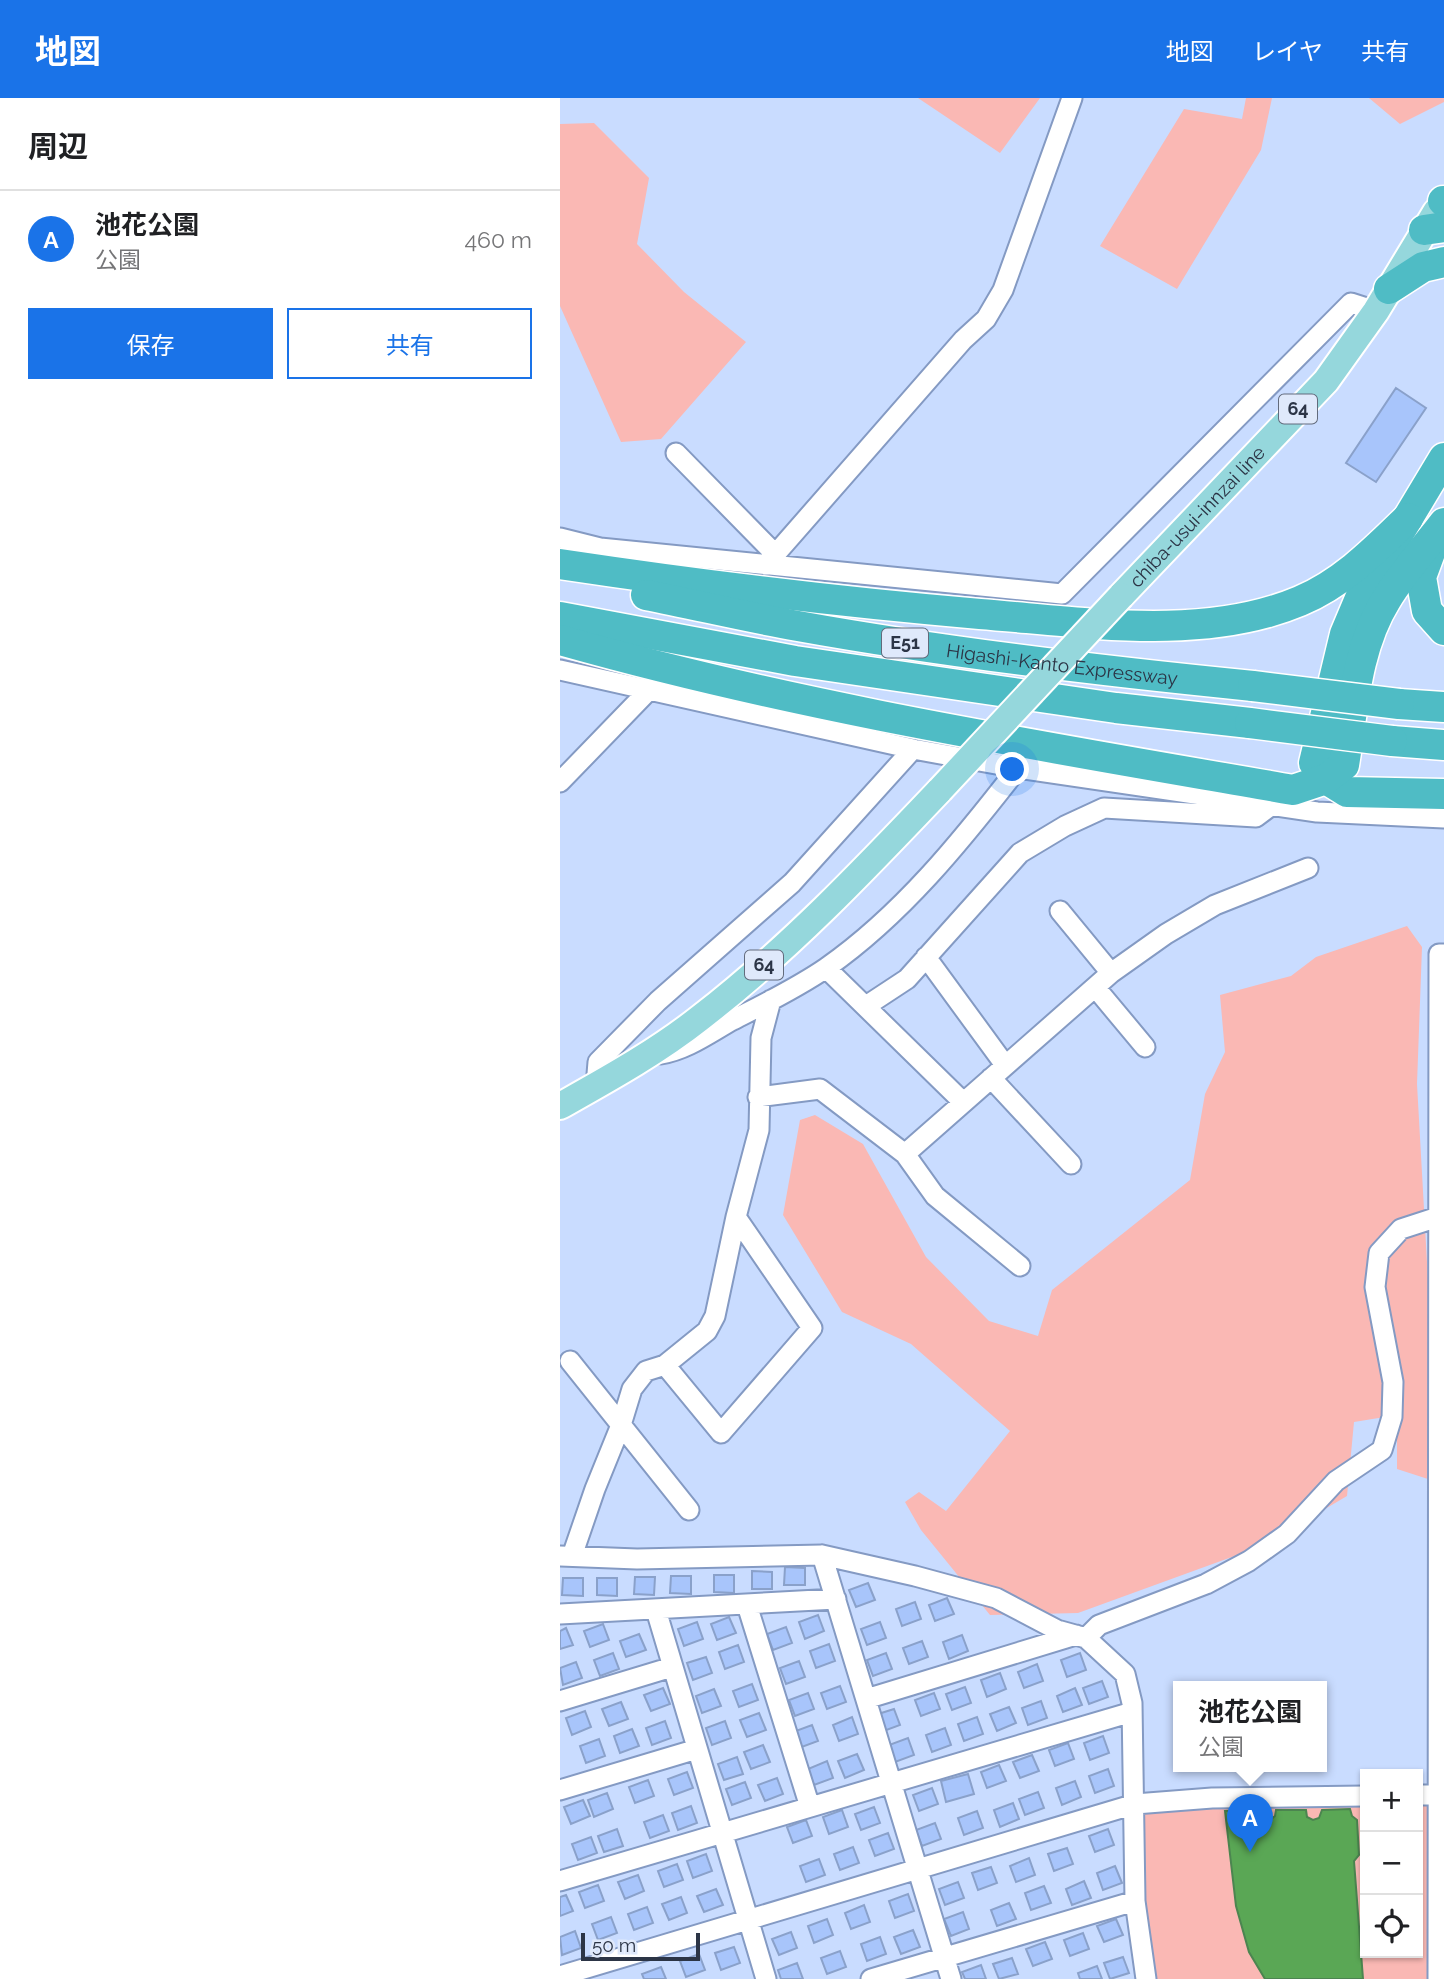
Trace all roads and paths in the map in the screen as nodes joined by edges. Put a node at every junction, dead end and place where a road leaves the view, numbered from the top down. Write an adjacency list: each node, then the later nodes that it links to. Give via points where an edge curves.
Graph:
1 (1072, 98): 10 (street, via 1003,290 986,319)
2 (1440, 212): 4 (main road, chiba-usui-innzai line / 64)
3 (1444, 262): 4 (highway, via 1423,267)
4 (1382, 300): 10 (street, via 1351,303 1062,594); 38 (main road, chiba-usui-innzai line / 64, bridge, via 1326,381 834,900 755,974)
5 (676, 453): 10 (street)
6 (1444, 458): 7 (highway)
7 (1408, 518): 11 (highway, via 1359,565 1300,601 1193,626 1040,619 874,604); 22 (highway, via 1345,634 1314,763)
8 (1441, 526): 14 (highway, via 1421,577 1427,611); 22 (highway, via 1385,600 1360,671 1344,765)
9 (560, 538): 10 (street, via 600,548)
10 (771, 559)
11 (560, 564)
12 (560, 578): 18 (highway, Higashi-Kanto Expressway / E51, bridge, via 910,644 1121,673)
13 (560, 617): 19 (highway, Higashi-Kanto Expressway / E51, bridge, via 794,661 1116,708)
14 (1444, 629)
15 (560, 640): 22 (highway, via 655,667 1022,743 1293,790)
16 (560, 670): 17 (street)
17 (650, 689): 20 (street); 23 (street)
18 (1444, 707)
19 (1444, 745)
20 (913, 749): 21 (street); 40 (street, via 792,883 598,1062)
21 (1018, 768): 25 (street); 31 (street, via 932,872)
22 (1326, 779): 24 (highway, via 1347,792)
23 (560, 782)
24 (1444, 794)
25 (1272, 805): 26 (street, via 1317,812); 30 (street, via 1256,817 1104,808 1020,853)
26 (1444, 818)
27 (1308, 869): 32 (street, via 1215,905)
28 (1060, 911): 32 (street)
29 (1444, 954): 36 (street, via 1439,954)
30 (926, 957): 35 (street, via 907,979); 39 (street)
31 (826, 968): 34 (street); 35 (street)
32 (1111, 973): 33 (street)
33 (1095, 987): 37 (street); 39 (street)
34 (771, 1000): 38 (street, via 692,1043); 41 (street, via 761,1038)
35 (866, 1006): 42 (street)
36 (1442, 1040): 44 (street)
37 (1145, 1048)
38 (645, 1056): 40 (main road, 64)
39 (998, 1071): 42 (street); 46 (street)
40 (596, 1086): 43 (main road, 64)
41 (758, 1097): 45 (street, via 820,1089); 48 (street, via 759,1130)
42 (963, 1102): 45 (street)
43 (560, 1106)
44 (1442, 1130): 47 (street)
45 (905, 1154): 49 (street, via 935,1196)
46 (1071, 1164)
47 (1442, 1215): 50 (street); 64 (street, via 1401,1229 1379,1253 1375,1287 1393,1382 1392,1417 1382,1450 1336,1481 1287,1534 1249,1561)
48 (736, 1217): 52 (street, via 715,1317 707,1331); 52 (street, via 812,1328 720,1433)
49 (1020, 1266)
50 (1442, 1301): 53 (street)
51 (569, 1361): 54 (street)
52 (665, 1365): 54 (street, via 646,1371 632,1389)
53 (1442, 1387): 55 (street)
54 (621, 1425): 56 (street); 58 (street)
55 (1442, 1472): 59 (street)
56 (689, 1510)
57 (822, 1555): 58 (street); 60 (street); 64 (street, via 976,1592)
58 (566, 1556)
59 (1442, 1562): 65 (street)
60 (836, 1599): 61 (street); 67 (street)
61 (747, 1605): 62 (street); 77 (street)
62 (656, 1610): 63 (street); 66 (street)
63 (560, 1614)
64 (1081, 1637): 67 (street); 69 (street, via 1125,1674)
65 (1442, 1649): 73 (street)
66 (672, 1667): 68 (street); 70 (street)
67 (866, 1699): 71 (street)
68 (560, 1700)
69 (1132, 1712): 71 (street); 76 (street)
70 (697, 1749): 72 (street); 78 (street)
71 (892, 1783): 77 (street); 79 (street)
72 (560, 1790)
73 (1441, 1794): 74 (street); 83 (street)
74 (1423, 1795)
75 (1360, 1796): 76 (street)
76 (1135, 1804): 79 (street); 81 (street)
77 (810, 1807): 78 (street)
78 (722, 1833): 80 (street); 82 (street)
79 (918, 1869): 82 (street); 84 (street)
80 (560, 1881)
81 (1135, 1900): 84 (street); 89 (street)
82 (748, 1920): 85 (street); 86 (street)
83 (1441, 1938): 90 (street)
84 (944, 1957): 87 (street); 88 (street)
85 (560, 1976)
86 (766, 1979)
87 (871, 1979)
88 (951, 1979)
89 (1146, 1979)
90 (1438, 1979)

